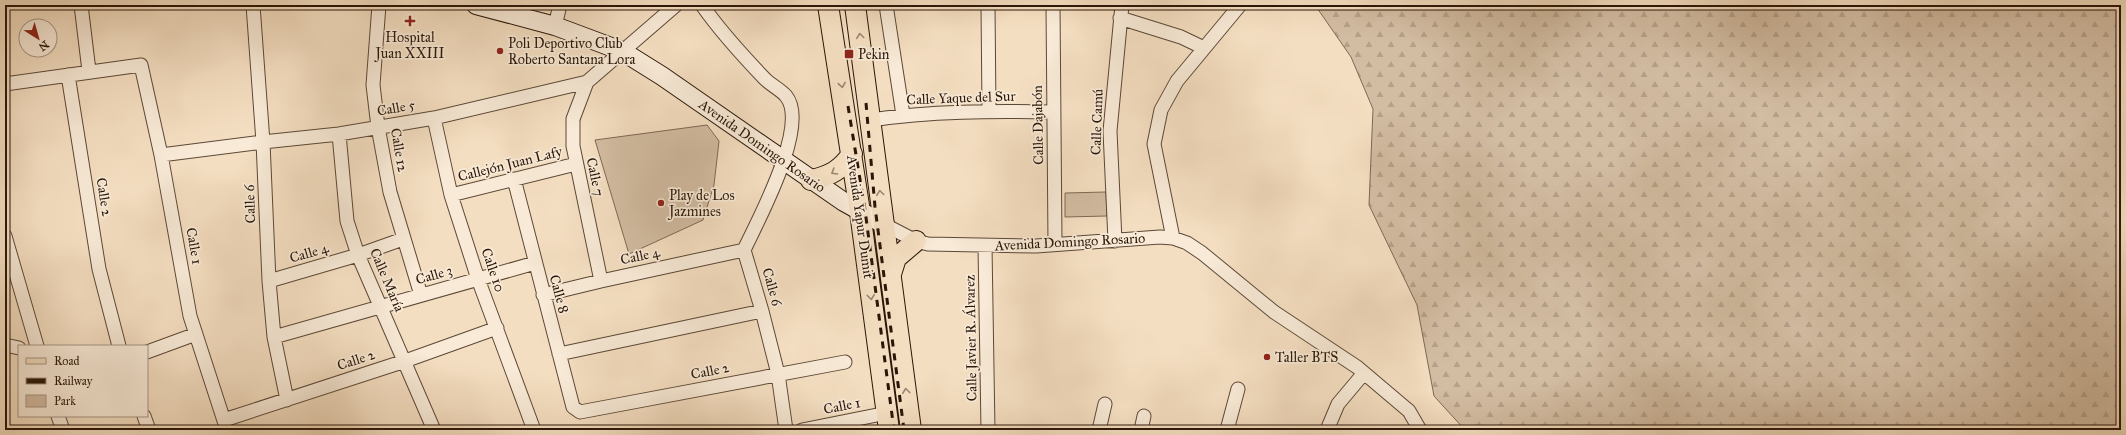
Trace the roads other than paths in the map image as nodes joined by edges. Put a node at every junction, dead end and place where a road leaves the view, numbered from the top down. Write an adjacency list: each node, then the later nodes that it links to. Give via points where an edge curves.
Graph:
1 (81, 5): 19 (street)
2 (253, 5): 30 (street, Calle 6)
3 (378, 5): 28 (street, Calle 12, via 373,86)
4 (476, 5): 16 (main road, Avenida Domingo Rosario)
5 (560, 5): 16 (street)
6 (676, 5): 18 (street, Calle 5)
7 (702, 5): 33 (street, via 766,80 789,101 793,119)
8 (828, 5): 31 (main road, Avenida Yapur Dumit, one-way to 31)
9 (855, 5): 27 (main road, Avenida Yapur Dumit, one-way to 9)
10 (886, 5): 25 (street)
11 (988, 5): 23 (street)
12 (1053, 5): 24 (street, Calle Dajabón)
13 (1122, 5): 15 (street, Calle Camú)
14 (1237, 6): 17 (street)
15 (1120, 18): 17 (street, via 1181,37); 43 (street, Calle Camú, via 1110,131)
16 (555, 26): 18 (main road, Avenida Domingo Rosario)
17 (1204, 48): 40 (street, via 1177,81 1162,110 1154,144)
18 (622, 51): 21 (street, Calle 5); 33 (main road, Avenida Domingo Rosario)
19 (89, 71): 20 (street); 32 (street, Calle 1, via 141,65)
20 (68, 75): 22 (street); 63 (street, Calle 2, via 99,269)
21 (587, 82): 26 (street, Calle 5); 34 (street, Calle 7, via 573,119)
22 (5, 84)
23 (990, 111): 24 (street, Calle Yaque del Sur); 25 (street, Calle Yaque del Sur)
24 (1053, 112): 45 (street, Calle Dajabón)
25 (902, 115): 27 (street, Calle Yaque del Sur)
26 (434, 118): 28 (street, Calle 5); 37 (street, Calle 10)
27 (870, 120): 39 (main road, Avenida Yapur Dumit, one-way to 27)
28 (378, 127): 29 (street, Calle 5); 41 (street, Calle 12, via 390,192)
29 (339, 134): 30 (street, Calle 5); 48 (street, Calle María, via 347,221)
30 (263, 142): 32 (street, Calle 5); 52 (street, Calle 6)
31 (852, 154): 36 (main road, one-way to 36, via 838,171); 38 (main road, Avenida Yapur Dumit)
32 (161, 155): 59 (street, Calle 1, via 190,316)
33 (785, 161): 36 (main road, Avenida Domingo Rosario); 47 (street)
34 (576, 164): 35 (street, Callejón Juan Lafy); 53 (street, Calle 7)
35 (514, 179): 37 (street, Callejón Juan Lafy); 49 (street, Calle 8)
36 (811, 180): 38 (main road, Avenida Domingo Rosario)
37 (451, 195): 51 (street, Calle 10)
38 (860, 212): 39 (main road, Avenida Domingo Rosario); 78 (main road, Avenida Yapur Dumit, one-way to 78)
39 (885, 225): 42 (street, Avenida Domingo Rosario); 50 (main road, Avenida Yapur Dumit)
40 (1173, 238): 43 (street, Avenida Domingo Rosario); 69 (street, Avenida Domingo Rosario, via 1202,253 1274,312)
41 (403, 239): 48 (street, Calle 4); 54 (street, Calle 12)
42 (916, 241): 46 (street, Avenida Domingo Rosario, via 928,244); 50 (main road, via 896,258)
43 (1115, 241): 45 (street, Avenida Domingo Rosario)
44 (6, 242): 62 (street)
45 (1055, 244): 46 (street, Avenida Domingo Rosario)
46 (985, 246): 87 (street, Calle Javier R. Álvarez)
47 (744, 250): 53 (street, Calle 4); 57 (street, Calle 6)
48 (358, 255): 52 (street, Calle 4); 56 (street, Calle María)
49 (535, 263): 51 (street, Calle 3); 55 (street, Calle 8)
50 (891, 276): 86 (main road, Avenida Yapur Dumit, one-way to 50)
51 (478, 279): 54 (street, Calle 3); 58 (street, Calle 10)
52 (269, 281): 60 (street, Calle 6)
53 (601, 281): 55 (street, Calle 4)
54 (421, 295): 56 (street, Calle 3)
55 (543, 295): 66 (street, Calle 8)
56 (381, 306): 60 (street, Calle 3); 67 (street, Calle María)
57 (762, 311): 66 (street); 70 (street, Calle 6)
58 (497, 328): 67 (street, Calle 2); 83 (street, Calle 10)
59 (196, 334): 65 (street); 79 (street, Calle 1)
60 (274, 337): 72 (street, Calle 6)
61 (5, 345): 64 (street)
62 (37, 345)
63 (119, 345)
64 (18, 348)
65 (148, 352)
66 (559, 354): 74 (street, Calle 8, via 573,407)
67 (405, 361): 72 (street, Calle 2); 82 (street, Calle María)
68 (845, 362): 70 (street, Calle 2)
69 (1364, 373): 91 (street, via 1338,404); 92 (street, Avenida Domingo Rosario, via 1409,411)
70 (778, 374): 74 (street, Calle 2); 84 (street, Calle 6)
71 (1238, 390): 90 (street)
72 (287, 400): 79 (street, Calle 2)
73 (1105, 404): 88 (street)
74 (580, 412)
75 (1144, 416): 89 (street)
76 (58, 417): 80 (street)
77 (144, 417): 81 (street)
78 (888, 422): 85 (street, Calle 1)
79 (225, 425)
80 (63, 430)
81 (149, 430)
82 (434, 430)
83 (534, 430)
84 (786, 430)
85 (802, 430)
86 (911, 430)
87 (988, 430)
88 (1099, 430)
89 (1141, 430)
90 (1227, 430)
91 (1327, 430)
92 (1420, 430)

